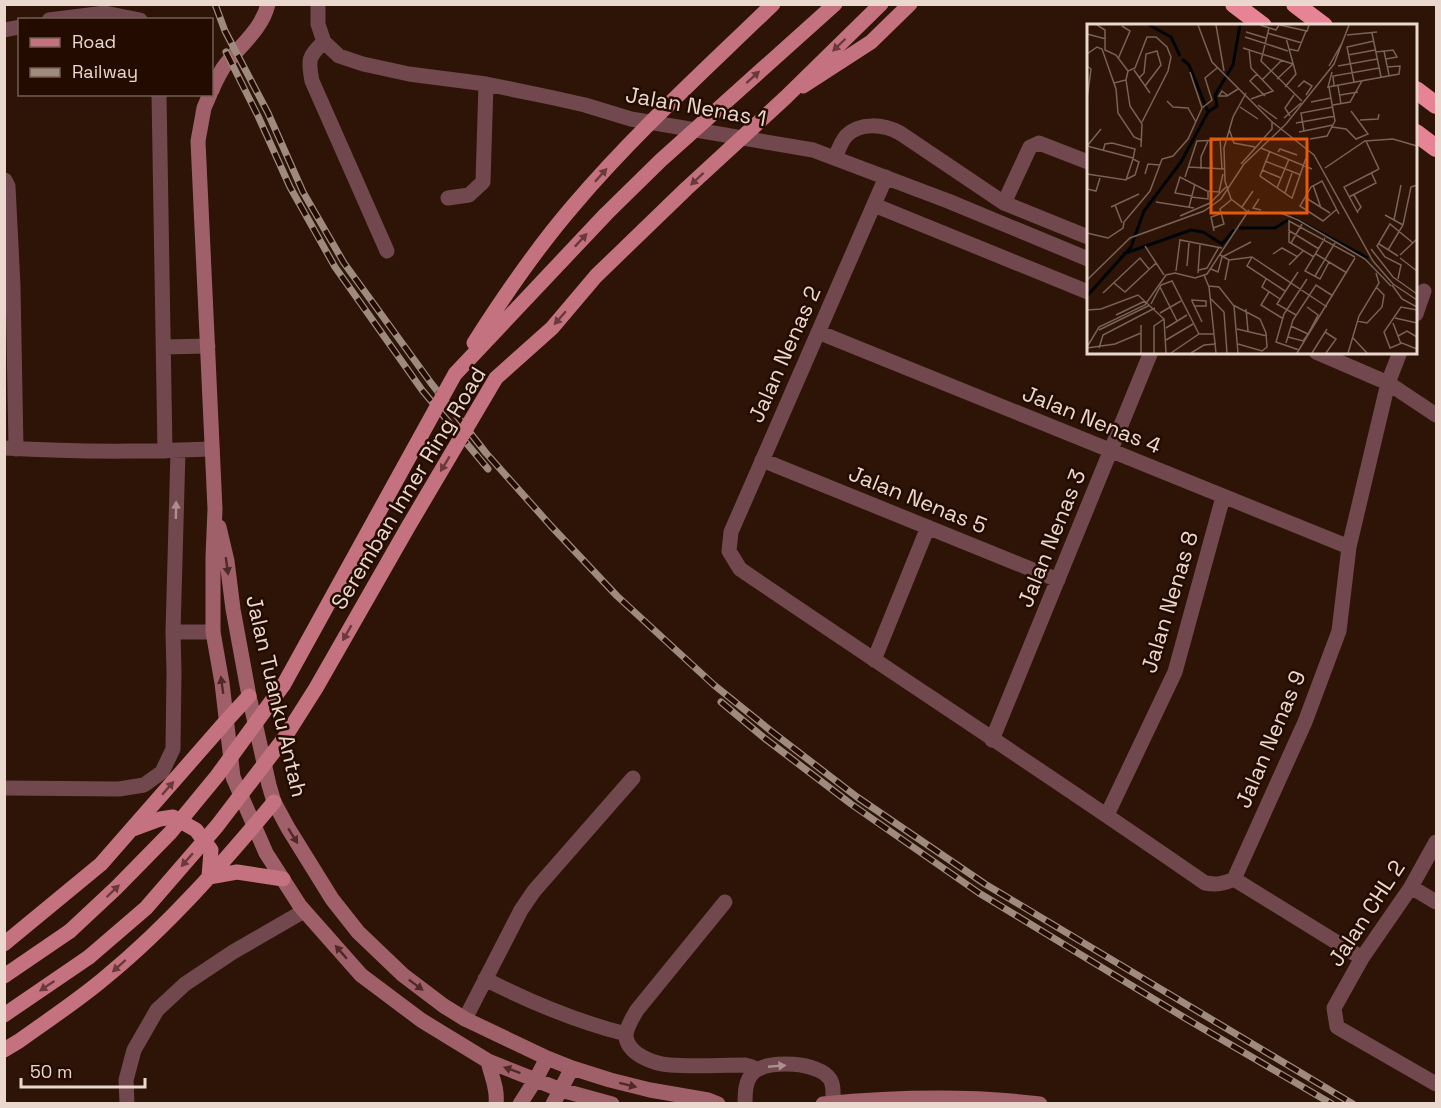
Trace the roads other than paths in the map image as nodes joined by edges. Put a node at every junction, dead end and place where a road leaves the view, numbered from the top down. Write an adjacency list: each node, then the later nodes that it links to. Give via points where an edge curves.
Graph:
1 (268, 4): 15 (main road, via 259,24 223,68)
2 (318, 4): 13 (street, via 318,24)
3 (773, 4): 44 (main road, one-way to 3, bridge, via 507,290 572,207 627,145)
4 (835, 4): 44 (main road, Seremban Inner Ring Road, one-way to 4, bridge, via 660,161)
5 (881, 4): 19 (main road, Seremban Inner Ring Road, one-way to 19, bridge)
6 (910, 4): 19 (main road, bridge, via 871,42)
7 (1234, 4): 11 (highway)
8 (1295, 4): 12 (highway)
9 (65, 18): 10 (street, via 105,13)
10 (131, 18)
11 (1260, 24)
12 (1321, 24)
13 (324, 42): 14 (street, Jalan Nenas 1, via 339,56 363,64); 33 (street, via 310,58 312,81)
14 (486, 84): 23 (street, Jalan Nenas 1, via 631,119 813,150); 28 (street, via 483,182 469,195)
15 (213, 88)
16 (1417, 91): 20 (highway)
17 (159, 96): 40 (street)
18 (209, 96): 39 (main road, Jalan Tuanku Antah, via 198,141)
19 (786, 97): 81 (main road, Seremban Inner Ring Road, one-way to 81, bridge, via 596,276 552,328 496,378 316,688 285,737 217,826 146,908 89,957)
20 (1437, 105)
21 (1417, 134): 22 (highway)
22 (1437, 148)
23 (835, 158): 25 (street, Jalan Nenas 1); 27 (street, via 841,142 856,129 889,127)
24 (1087, 161): 29 (street, via 1039,143 1030,147)
25 (886, 177): 30 (street, Jalan Nenas 2); 31 (street, Jalan Nenas 1)
26 (4, 180): 47 (street, via 8,186 13,286)
27 (979, 185): 29 (street); 31 (street)
28 (448, 198)
29 (1004, 203): 32 (street)
30 (874, 205): 35 (street); 38 (street, Jalan Nenas 2)
31 (968, 210): 34 (street, Jalan Nenas 1)
32 (1087, 236)
33 (387, 251)
34 (1087, 258)
35 (1087, 291)
36 (1424, 291): 37 (street)
37 (1417, 311)
38 (818, 333): 50 (street, Jalan Nenas 4); 51 (street, Jalan Nenas 2)
39 (208, 346): 40 (street); 48 (main road, Jalan Tuanku Antah)
40 (164, 347): 49 (street)
41 (1150, 354): 50 (street, Jalan Nenas 3)
42 (1321, 354): 45 (street)
43 (1399, 354): 45 (street, Jalan Nenas 9)
44 (454, 374): 79 (main road, Seremban Inner Ring Road, one-way to 44, bridge, via 70,931 116,888 170,833 217,776 284,684)
45 (1388, 383): 46 (street); 55 (street, Jalan Nenas 9)
46 (1437, 415)
47 (10, 448): 49 (street)
48 (212, 449): 49 (street); 53 (main road, Jalan Tuanku Antah)
49 (172, 451): 57 (street, one-way to 49)
50 (1110, 451): 52 (street, Jalan Nenas 4); 56 (street, Jalan Nenas 3)
51 (762, 460): 54 (street, Jalan Nenas 5); 59 (street, Jalan Nenas 2, via 731,532 729,551 740,569)
52 (1223, 496): 55 (street, Jalan Nenas 4); 66 (street, Jalan Nenas 8, via 1175,672)
53 (215, 509): 58 (main road, Jalan Tuanku Antah); 60 (main road, Jalan Tuanku Antah, one-way to 60)
54 (928, 527): 56 (street, Jalan Nenas 5); 59 (street)
55 (1349, 548): 72 (street, Jalan Nenas 9, via 1339,631 1305,722)
56 (1058, 580): 62 (street, Jalan Nenas 3)
57 (173, 632): 58 (street); 64 (street, via 173,749 162,772 144,785 119,789)
58 (213, 632): 61 (main road, Jalan Tuanku Antah, one-way to 58)
59 (874, 660): 62 (street)
60 (249, 696): 61 (main road); 65 (main road, Jalan Tuanku Antah)
61 (226, 720): 67 (main road, Jalan Tuanku Antah, via 233,777); 68 (main road, one-way to 61)
62 (992, 740): 66 (street)
63 (633, 778): 80 (street, via 534,891)
64 (4, 788)
65 (274, 802): 67 (main road); 82 (main road, Jalan Tuanku Antah, one-way to 82, via 332,899 358,932 403,975)
66 (1107, 815): 72 (street, via 1205,883 1224,884)
67 (254, 826): 70 (main road); 71 (main road, Jalan Tuanku Antah)
68 (131, 830): 70 (main road, via 173,817 196,830 211,850); 77 (main road, via 102,864)
69 (1437, 842): 73 (street, Jalan CHL 2)
70 (209, 877): 71 (main road, via 237,872); 84 (main road, one-way to 84, via 153,936 106,977)
71 (283, 879): 76 (main road, Jalan Tuanku Antah)
72 (1234, 879): 78 (street)
73 (1411, 887): 75 (street); 78 (street, Jalan CHL 2)
74 (725, 902): 83 (street, via 637,1010)
75 (1437, 902)
76 (304, 910): 86 (main road, Jalan Tuanku Antah, one-way to 76, via 421,1020 361,975); 93 (street, via 233,952 186,984 157,1010 134,1050 126,1080)
77 (4, 944)
78 (1362, 958): 90 (street, Jalan CHL 2, via 1334,1008 1337,1027)
79 (4, 976)
80 (485, 979): 82 (street); 83 (street, via 561,1013)
81 (4, 1015)
82 (465, 1019): 85 (main road, Jalan Tuanku Antah)
83 (626, 1034): 88 (street, via 634,1051 650,1060 669,1065 745,1065)
84 (4, 1050)
85 (547, 1058): 87 (main road, Jalan Tuanku Antah); 89 (main road)
86 (488, 1061): 89 (main road, Jalan Tuanku Antah, one-way to 86); 94 (main road, via 497,1091)
87 (572, 1068): 91 (main road); 98 (main road, Jalan Tuanku Antah, one-way to 98)
88 (755, 1071): 92 (street, one-way to 92, via 784,1064 813,1068 832,1083); 99 (street, via 746,1085)
89 (536, 1079): 91 (main road, Jalan Tuanku Antah); 95 (main road)
90 (1437, 1084)
91 (561, 1090): 96 (main road); 97 (main road, Jalan Tuanku Antah)
92 (828, 1103): 100 (main road, via 955,1097)
93 (127, 1104)
94 (496, 1104)
95 (520, 1104)
96 (553, 1104)
97 (612, 1104)
98 (718, 1104)
99 (745, 1104)
100 (1040, 1104)

